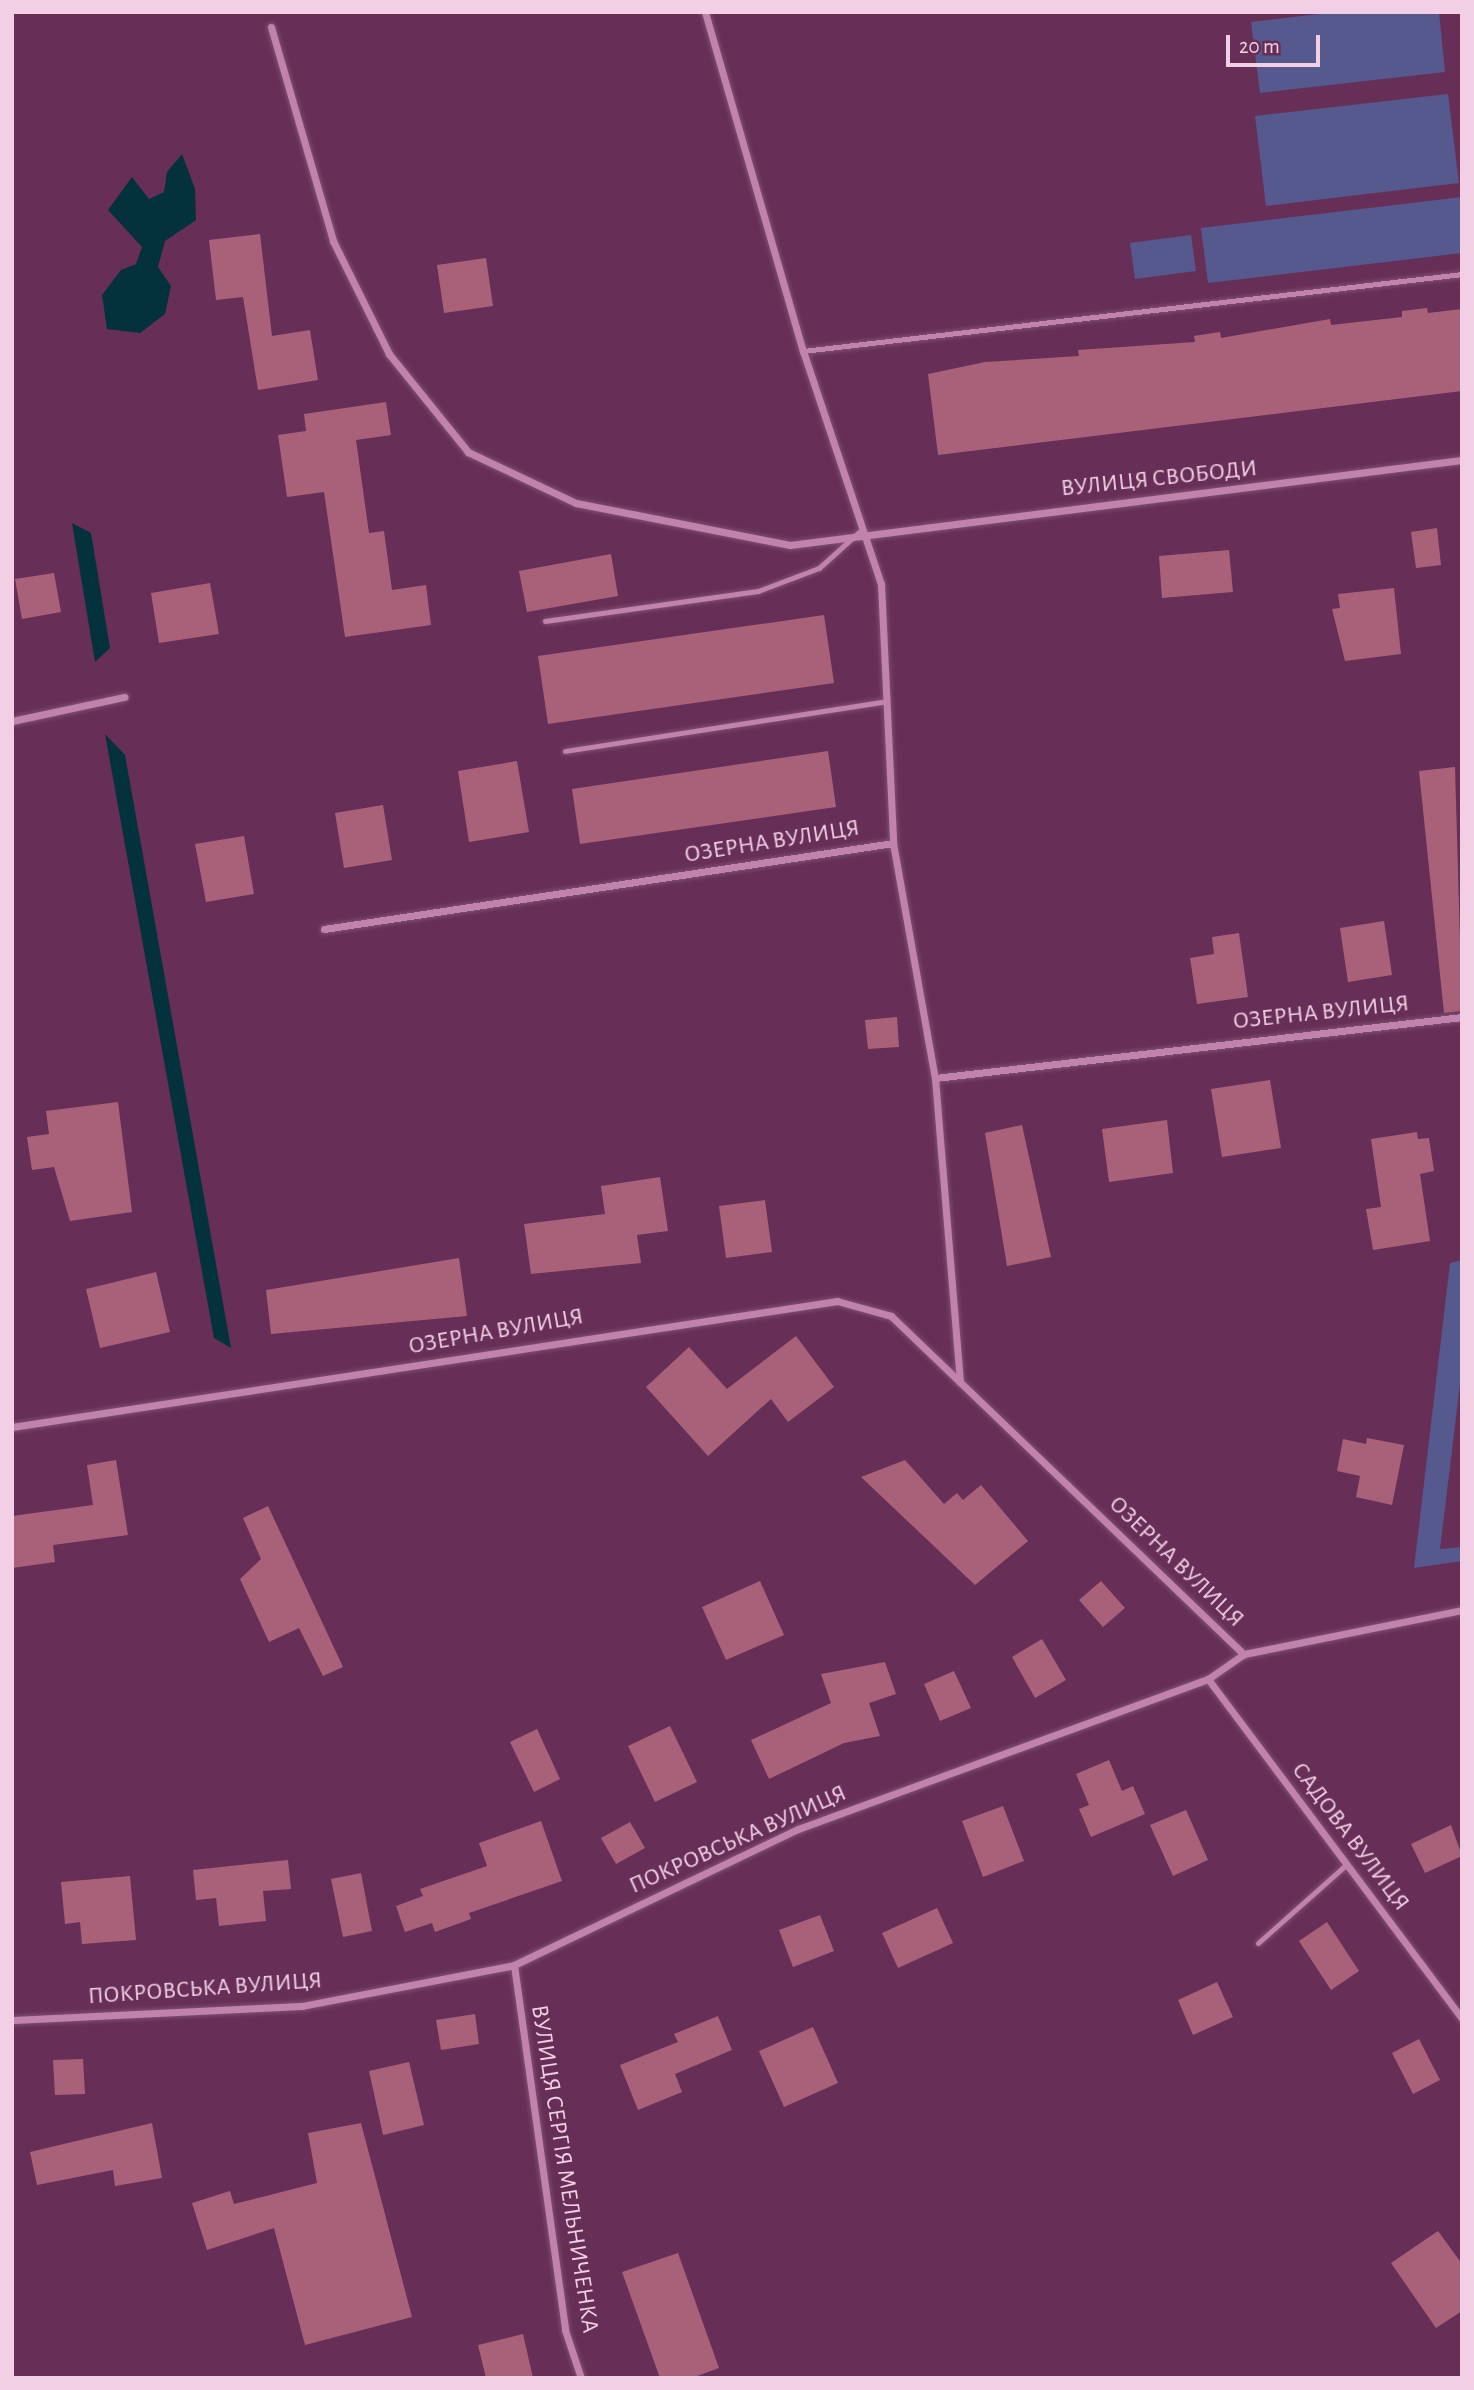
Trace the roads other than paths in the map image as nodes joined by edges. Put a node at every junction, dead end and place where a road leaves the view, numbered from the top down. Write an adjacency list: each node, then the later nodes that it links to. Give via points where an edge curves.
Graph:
1 (705, 12): 4 (street, ОЗЕРНА ВУЛИЦЯ)
2 (271, 27): 6 (street, ВУЛИЦЯ СВОБОДИ, via 333,241 389,354 468,452 576,503 723,536 790,545)
3 (1462, 274): 4 (lane)
4 (803, 351): 6 (street, ОЗЕРНА ВУЛИЦЯ)
5 (1462, 460): 6 (street, ВУЛИЦЯ СВОБОДИ)
6 (859, 532): 7 (lane, via 819,568 758,592); 9 (street, ОЗЕРНА ВУЛИЦЯ, via 881,584)
7 (545, 621)
8 (124, 697): 10 (street)
9 (882, 702): 11 (lane); 12 (street, ОЗЕРНА ВУЛИЦЯ)
10 (12, 721)
11 (565, 751)
12 (893, 843): 13 (street, ОЗЕРНА ВУЛИЦЯ); 15 (street, ОЗЕРНА ВУЛИЦЯ)
13 (324, 929)
14 (1462, 1017): 15 (street, ОЗЕРНА ВУЛИЦЯ)
15 (935, 1078): 16 (street, ОЗЕРНА ВУЛИЦЯ)
16 (960, 1382): 17 (street, ОЗЕРНА ВУЛИЦЯ, via 891,1316 837,1301); 19 (street, ОЗЕРНА ВУЛИЦЯ)
17 (12, 1427)
18 (1462, 1610): 19 (street, ПОКРОВСЬКА ВУЛИЦЯ)
19 (1244, 1654): 20 (street, ПОКРОВСЬКА ВУЛИЦЯ)
20 (1208, 1679): 21 (street, САДОВА ВУЛИЦЯ); 23 (street, ПОКРОВСЬКА ВУЛИЦЯ, via 798,1829)
21 (1346, 1865): 22 (lane); 24 (street, САДОВА ВУЛИЦЯ)
22 (1258, 1943)
23 (514, 1965): 25 (street, ПОКРОВСЬКА ВУЛИЦЯ, via 302,2006); 26 (street, ВУЛИЦЯ СЕРГІЯ МЕЛЬНИЧЕНКА, via 565,2330)
24 (1462, 2018)
25 (12, 2020)
26 (582, 2378)

